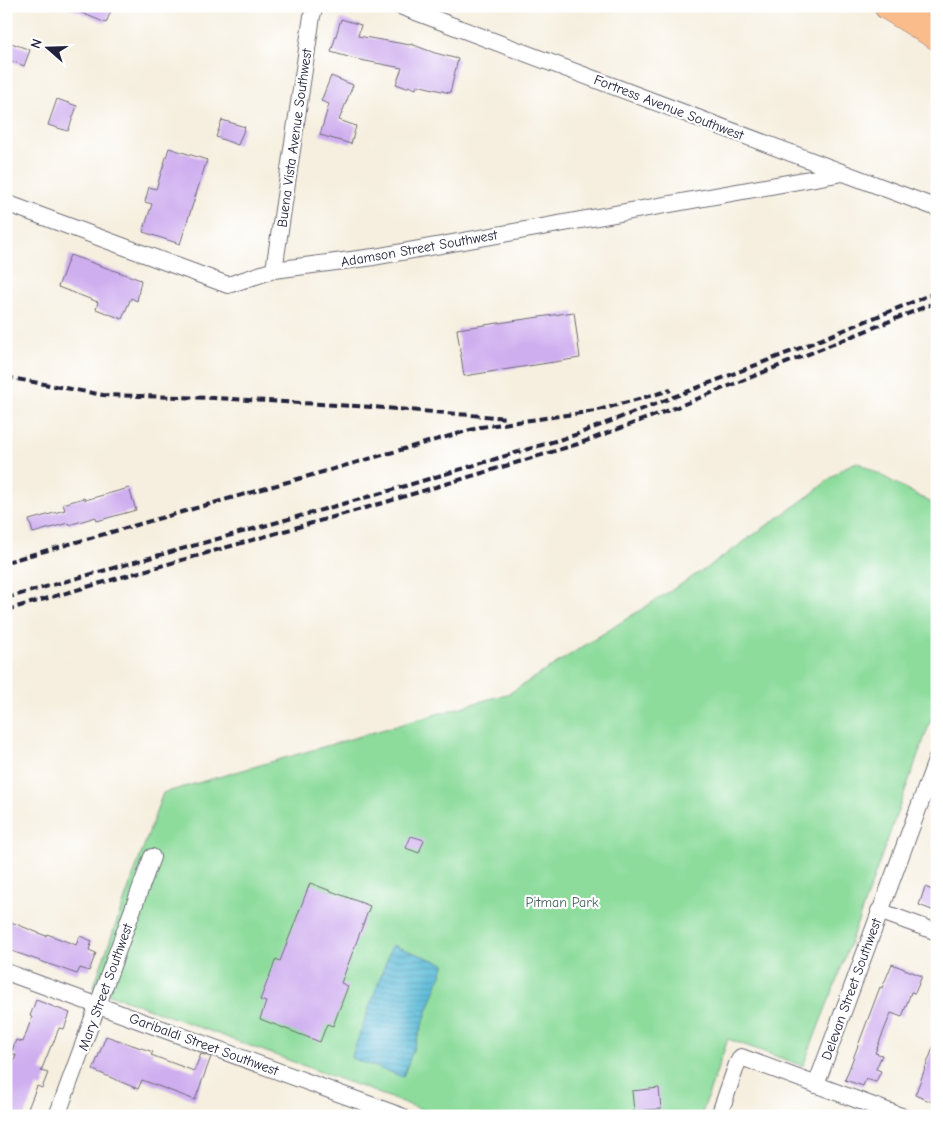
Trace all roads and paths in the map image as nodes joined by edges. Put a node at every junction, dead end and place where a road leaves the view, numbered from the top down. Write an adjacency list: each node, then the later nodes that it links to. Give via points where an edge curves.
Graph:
1 (315, 6): 8 (street, Buena Vista Avenue Southwest)
2 (400, 6): 5 (street, Fortress Avenue Southwest)
3 (888, 6): 4 (highway)
4 (937, 36)
5 (843, 172): 7 (street, Fortress Avenue Southwest); 8 (street, Adamson Street Southwest, via 374,257)
6 (6, 203): 8 (street, Adamson Street Southwest, via 228,285)
7 (937, 208)
8 (274, 270)
9 (937, 758): 11 (street, Delevan Street Southwest)
10 (152, 857): 14 (street, Mary Street Southwest)
11 (879, 911): 12 (street); 15 (street, Delevan Street Southwest)
12 (937, 932)
13 (6, 972): 14 (street, Garibaldi Street Southwest)
14 (98, 1006): 16 (street, Garibaldi Street Southwest); 17 (street, Mary Street Southwest)
15 (816, 1085): 18 (street, via 742,1057); 19 (street)
16 (393, 1114)
17 (57, 1116)
18 (719, 1116)
19 (901, 1116)

